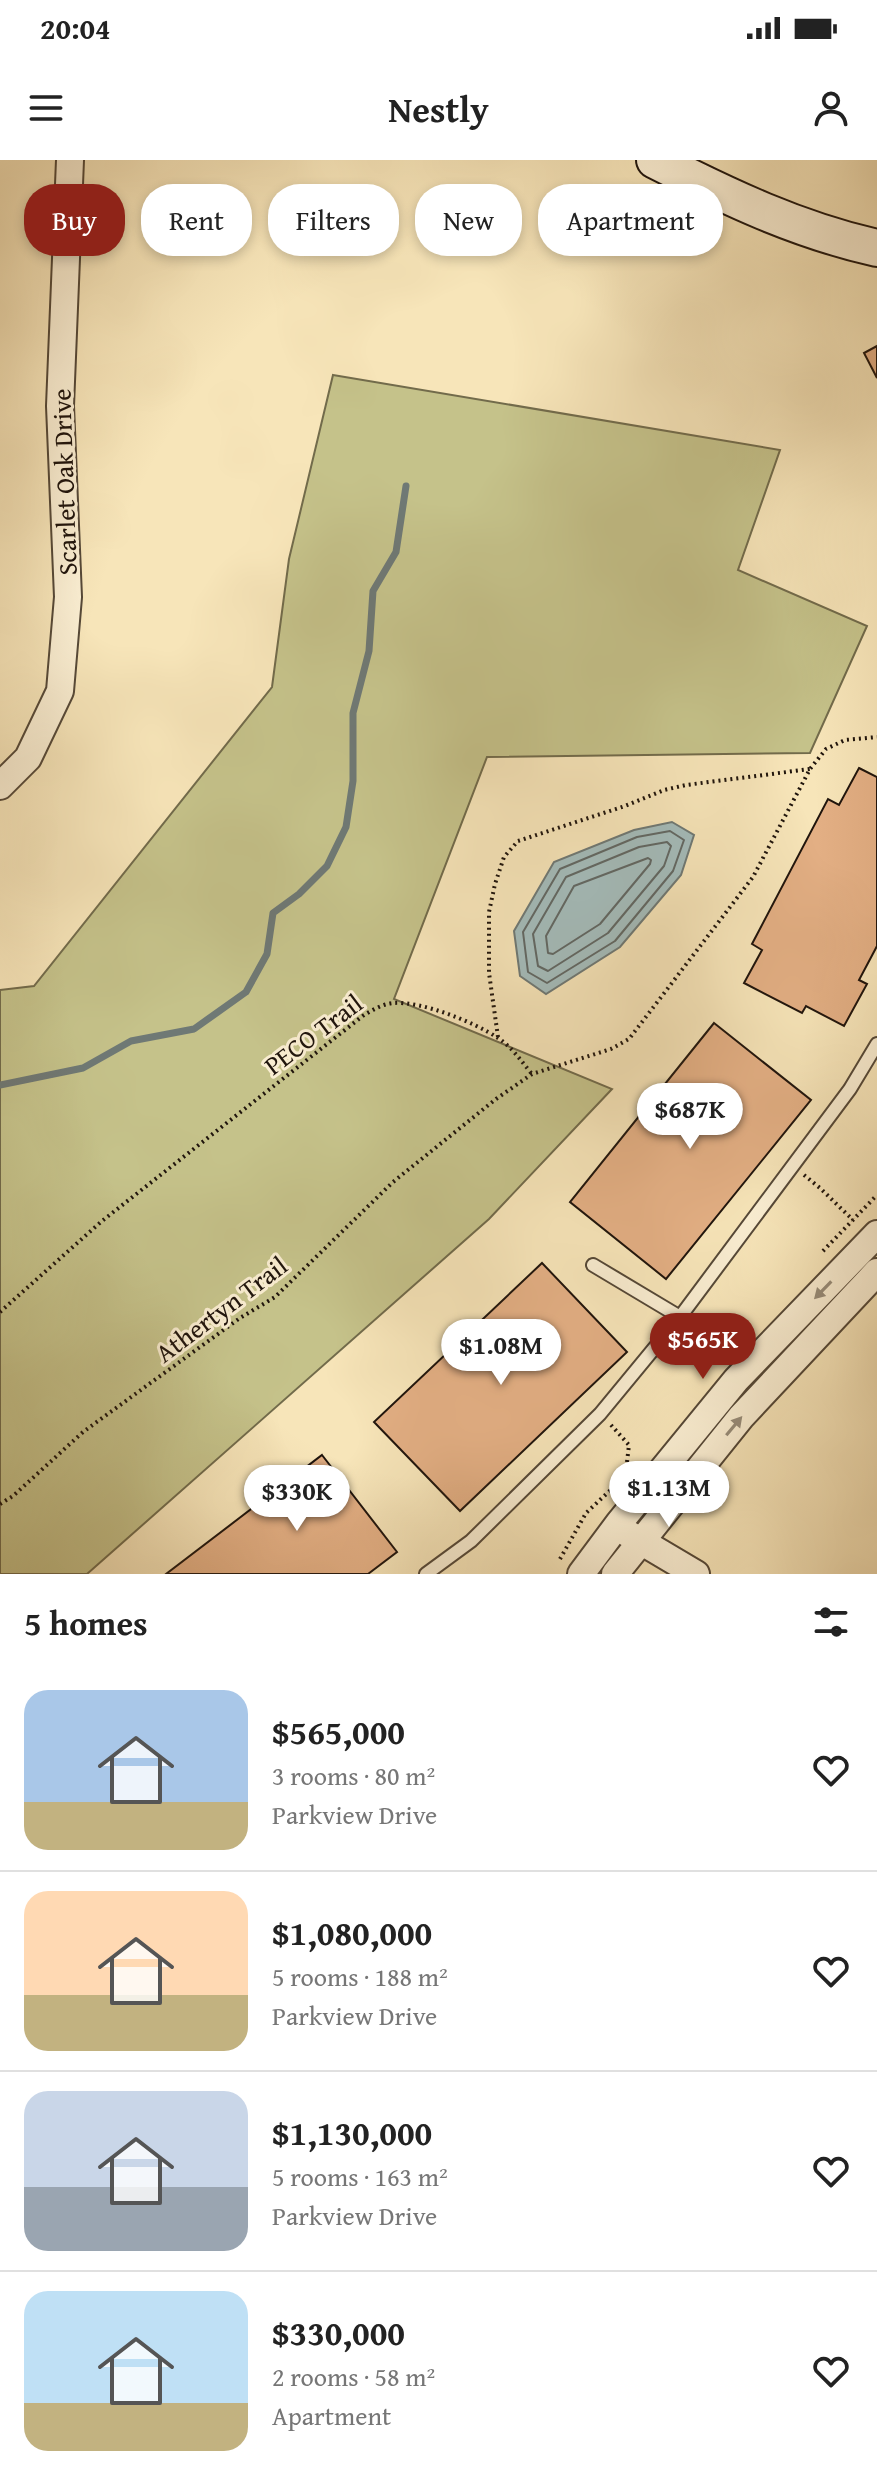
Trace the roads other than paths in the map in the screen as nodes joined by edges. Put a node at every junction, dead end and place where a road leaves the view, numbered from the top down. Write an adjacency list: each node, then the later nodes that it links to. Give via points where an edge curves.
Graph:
1 (70, 160): 4 (street, Scarlet Oak Drive, via 60,406 68,597 60,691 28,758)
2 (655, 160): 3 (main road, via 737,202)
3 (877, 248)
4 (0, 786)
5 (877, 1044): 9 (lane, via 850,1089)
6 (877, 1234): 10 (street, one-way to 10)
7 (593, 1265): 9 (lane)
8 (877, 1272): 11 (street)
9 (680, 1317): 10 (lane); 14 (lane, via 600,1414 471,1541)
10 (748, 1368): 11 (street); 12 (street)
11 (770, 1386): 13 (street, one-way to 11)
12 (616, 1527): 13 (street); 15 (street)
13 (640, 1541): 16 (street); 17 (street)
14 (426, 1574)
15 (581, 1574)
16 (615, 1574)
17 (696, 1574)

